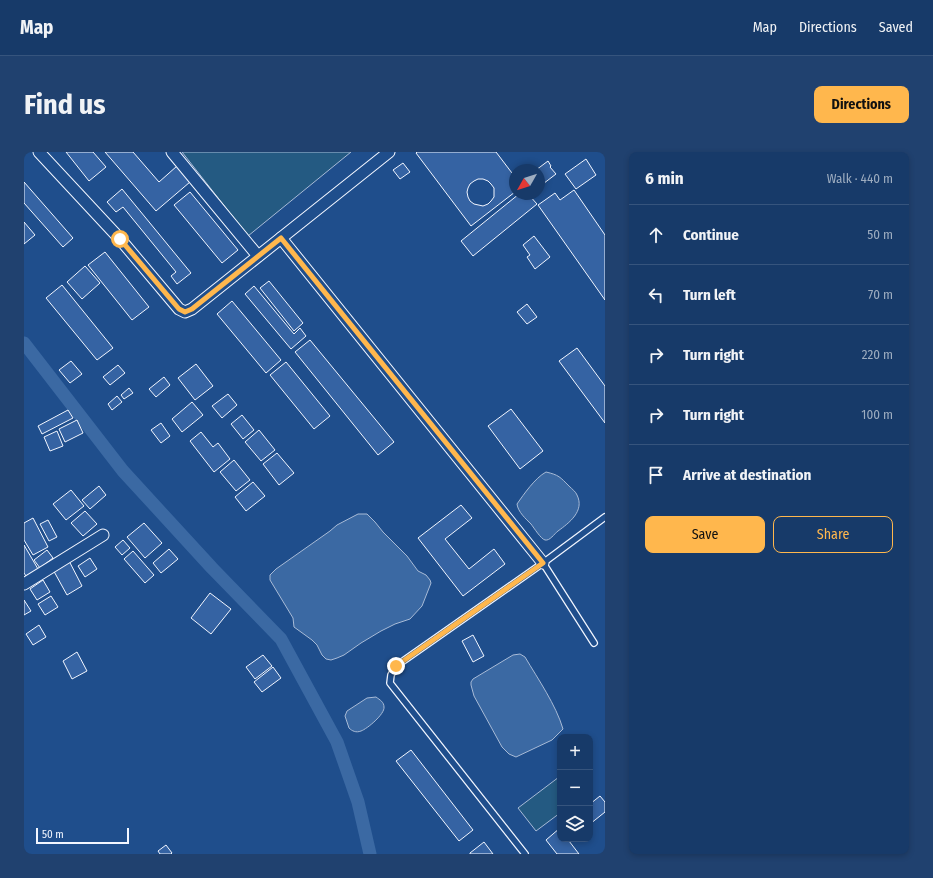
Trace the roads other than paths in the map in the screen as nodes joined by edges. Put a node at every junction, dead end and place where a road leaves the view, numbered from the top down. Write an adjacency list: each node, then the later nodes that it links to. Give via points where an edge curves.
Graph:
1 (40, 152): 5 (street, via 120,239 179,309 185,312)
2 (172, 152): 5 (street)
3 (389, 152): 4 (street)
4 (281, 238): 5 (street); 8 (street)
5 (258, 256)
6 (605, 517): 8 (lane)
7 (103, 535): 9 (street)
8 (543, 563): 10 (lane); 11 (lane, via 396,666 390,683)
9 (24, 584)
10 (594, 643)
11 (525, 854)

